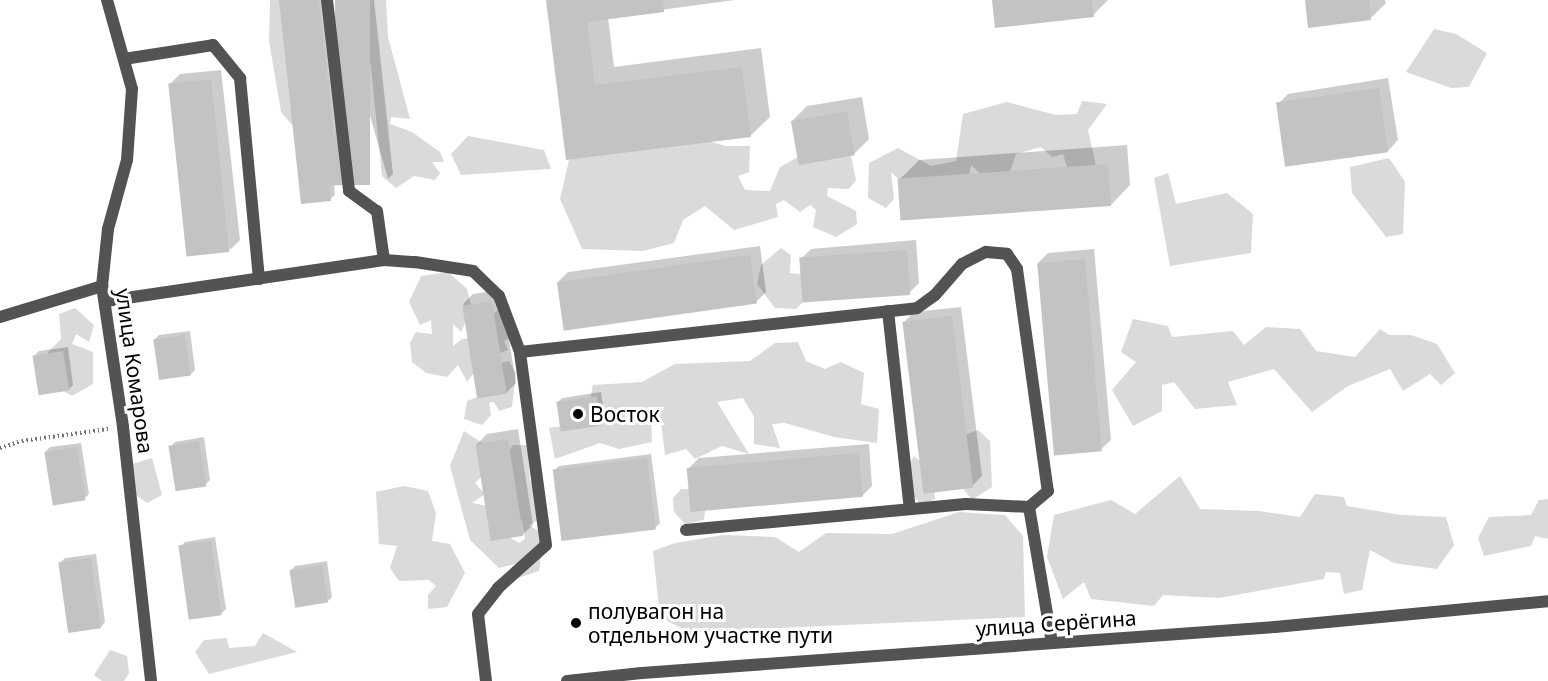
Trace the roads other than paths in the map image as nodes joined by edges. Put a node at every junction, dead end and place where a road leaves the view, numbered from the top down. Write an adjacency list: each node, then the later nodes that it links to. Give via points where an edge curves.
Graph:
1 (107, 0): 3 (street, улица Комарова)
2 (327, 0): 4 (street, via 348,191 377,211)
3 (124, 59): 5 (street, via 213,45 240,78); 6 (street, улица Комарова, via 132,89 127,160 108,229)
4 (384, 260): 5 (street); 10 (street, via 473,272 499,296)
5 (259, 279): 7 (street)
6 (102, 286): 7 (street, улица Комарова); 9 (street)
7 (106, 302): 16 (street, улица Комарова)
8 (888, 311): 10 (street); 11 (street, via 917,308 935,295 962,264 986,252 1007,254 1017,269 1048,491); 12 (street)
9 (0, 317)
10 (520, 352): 17 (street, via 546,545 498,588 478,614)
11 (1029, 507): 12 (street, via 966,504); 15 (street)
12 (909, 509): 13 (street)
13 (686, 530)
14 (1548, 602): 15 (street, улица Серёгина)
15 (1052, 643): 18 (street, улица Серёгина)
16 (151, 681)
17 (486, 681)
18 (567, 681)

